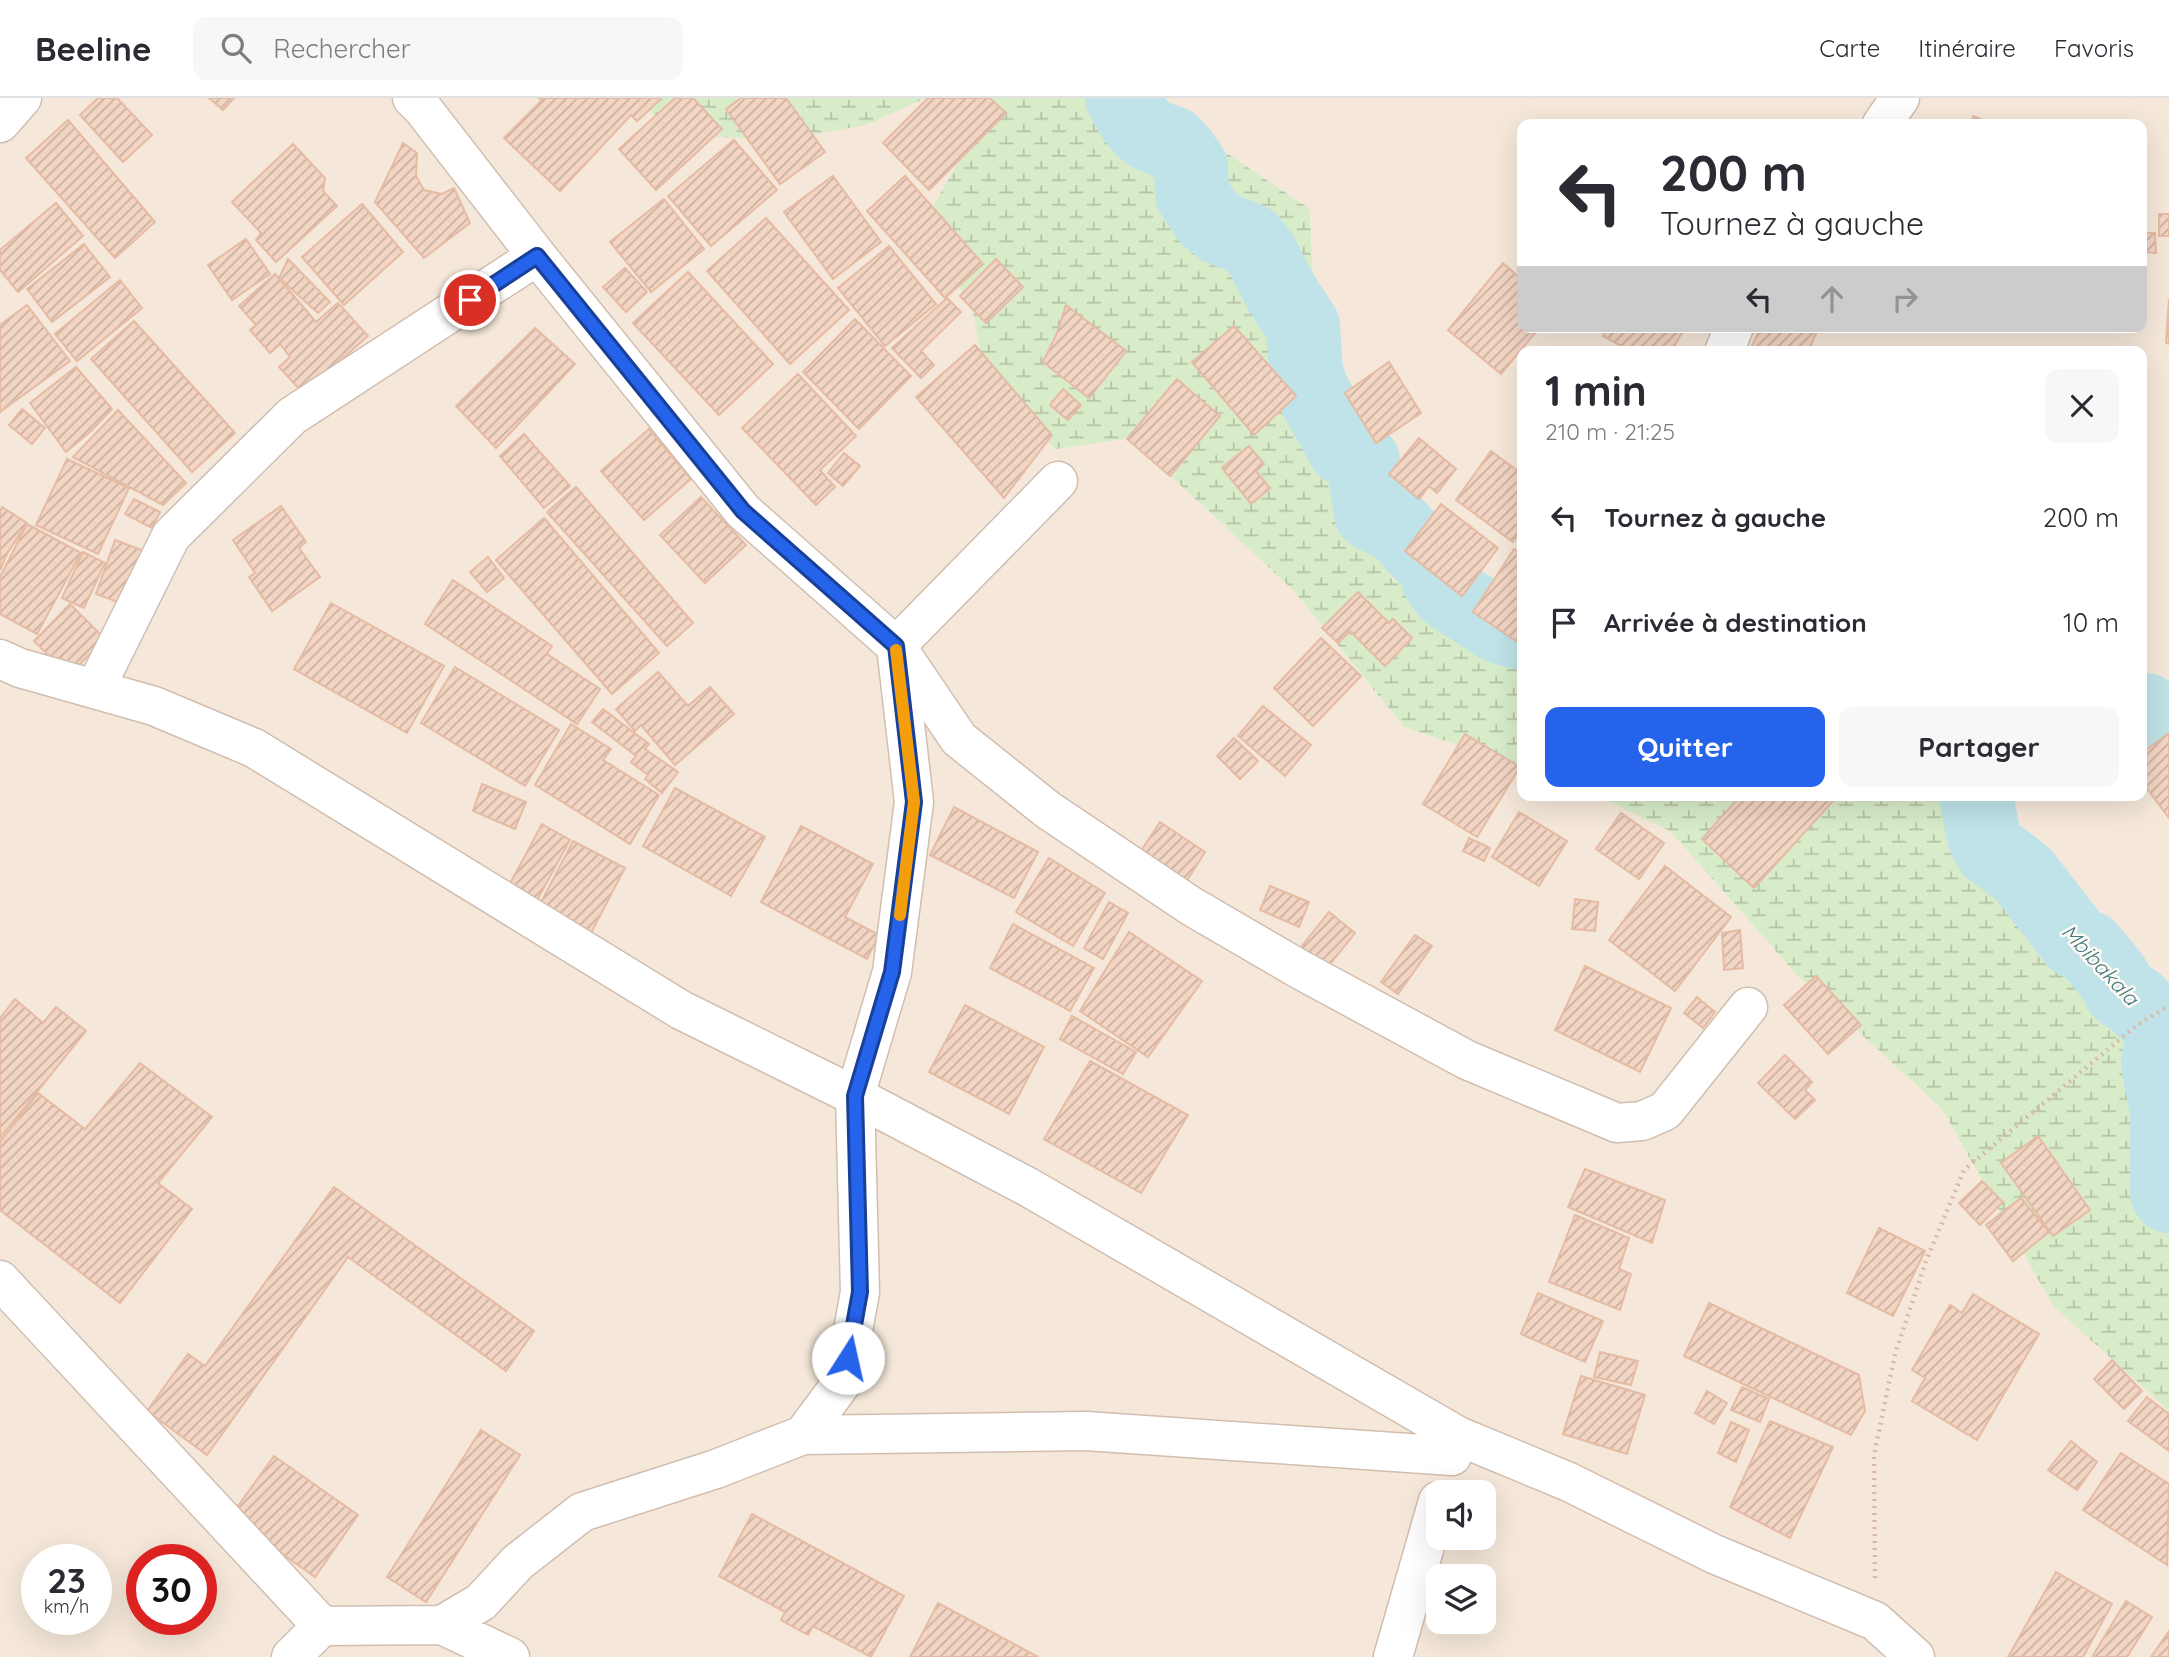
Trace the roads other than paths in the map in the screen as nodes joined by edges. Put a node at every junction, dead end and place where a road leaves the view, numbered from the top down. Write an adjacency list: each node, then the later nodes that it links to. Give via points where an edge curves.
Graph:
1 (22, 98): 5 (street)
2 (412, 98): 6 (street)
3 (1900, 98): 4 (street)
4 (1885, 119)
5 (0, 122)
6 (537, 256): 8 (street, via 743,511); 10 (street, via 292,416 171,536)
7 (1058, 481): 8 (street)
8 (896, 646): 11 (street, via 960,739 1048,810 1191,906 1467,1060 1617,1123 1642,1121 1665,1111); 12 (street, via 914,802 892,972)
9 (0, 659): 10 (street)
10 (95, 689): 12 (street, via 154,706 254,748 681,1010)
11 (1748, 1007)
12 (855, 1096): 14 (street, via 860,1292 844,1380); 15 (street, via 1028,1187)
13 (0, 1280): 19 (street)
14 (803, 1434): 15 (street, via 1086,1432); 18 (street, via 716,1469 582,1512 518,1562 481,1602)
15 (1455, 1446): 16 (street); 23 (street, via 1569,1482 1714,1554 1875,1621)
16 (1445, 1480)
17 (1426, 1543): 22 (street)
18 (442, 1625): 19 (street); 21 (street)
19 (322, 1626): 20 (street)
20 (291, 1657)
21 (510, 1657)
22 (1393, 1657)
23 (1915, 1657)

